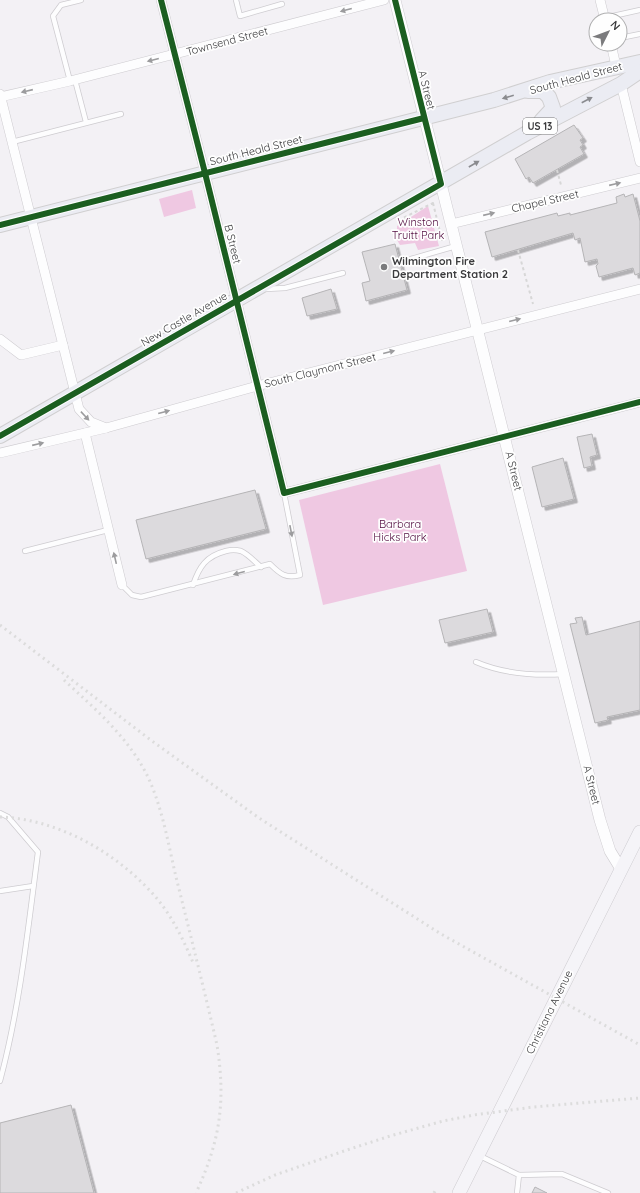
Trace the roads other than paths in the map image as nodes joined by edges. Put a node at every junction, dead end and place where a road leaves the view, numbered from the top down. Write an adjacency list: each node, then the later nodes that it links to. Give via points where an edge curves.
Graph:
1 (81, 0): 18 (lane, via 60,5 53,16)
2 (160, 0): 14 (street, B Street)
3 (236, 0): 7 (lane, via 240,16)
4 (384, 0): 14 (street, Townsend Street, one-way to 14)
5 (395, 0): 23 (street, A Street)
6 (600, 0): 9 (street)
7 (282, 4)
8 (640, 10): 10 (lane)
9 (603, 12)
10 (628, 13)
11 (640, 34): 12 (lane)
12 (628, 36)
13 (613, 52): 16 (street)
14 (175, 54): 18 (street, Townsend Street, one-way to 18); 28 (street, B Street)
15 (640, 62): 16 (main road, South Heald Street)
16 (616, 66): 20 (main road, South Heald Street, via 550,82)
17 (640, 71): 19 (main road, New Castle Avenue / US 13)
18 (72, 80): 21 (street, Townsend Street, one-way to 21); 24 (lane)
19 (621, 84): 25 (main road, New Castle Avenue / US 13, one-way to 19); 27 (street)
20 (526, 91): 23 (main road, South Heald Street, one-way to 23); 25 (main road, via 543,91 549,97 553,108)
21 (0, 96): 26 (street)
22 (121, 114): 24 (lane)
23 (424, 118): 28 (main road, South Heald Street); 30 (street, A Street)
24 (86, 122): 26 (lane)
25 (527, 133): 30 (main road, New Castle Avenue / US 13, one-way to 25)
26 (12, 142): 31 (street)
27 (640, 162)
28 (205, 173): 31 (main road, South Heald Street); 39 (street, B Street)
29 (640, 178): 32 (street, Chapel Street, one-way to 29)
30 (440, 184): 32 (street, A Street); 37 (main road, New Castle Avenue / US 13)
31 (31, 218): 33 (main road, South Heald Street); 42 (street)
32 (451, 224): 34 (street, A Street)
33 (0, 225)
34 (456, 246): 35 (lane); 40 (street, A Street)
35 (411, 259)
36 (343, 273): 37 (lane, via 285,288)
37 (256, 289): 39 (main road, New Castle Avenue / US 13)
38 (640, 289): 40 (street, South Claymont Street, one-way to 38)
39 (237, 300): 43 (street, B Street); 44 (main road, New Castle Avenue / US 13)
40 (478, 330): 43 (street, South Claymont Street, one-way to 40); 49 (street, A Street)
41 (0, 339): 42 (street, via 21,355)
42 (63, 345): 44 (street)
43 (257, 386): 46 (street, South Claymont Street, one-way to 43); 51 (street, B Street)
44 (75, 394): 46 (street, one-way to 46, via 82,414 91,422); 48 (main road, New Castle Avenue / US 13)
45 (640, 402): 49 (street)
46 (106, 428): 47 (street, South Claymont Street)
47 (85, 433): 50 (street, South Claymont Street, one-way to 47); 52 (street)
48 (0, 436)
49 (505, 437): 51 (street); 58 (street, A Street)
50 (0, 453)
51 (284, 493): 54 (lane, one-way to 54, via 300,575 291,578 281,575 270,564)
52 (108, 530): 53 (lane); 55 (street, one-way to 52)
53 (25, 551)
54 (261, 567): 56 (lane, one-way to 56); 56 (lane, via 241,552 230,550 215,554 205,561)
55 (122, 585): 56 (lane, via 132,595 141,597)
56 (193, 585)
57 (476, 662): 58 (lane, via 515,674)
58 (564, 674): 61 (street, A Street, via 600,820 610,850)
59 (0, 813): 62 (lane, via 8,817 38,852)
60 (640, 832): 61 (main road, Christiana Avenue)
61 (621, 869): 65 (main road, Christiana Avenue)
62 (33, 886): 63 (lane); 64 (lane, via 24,966 10,1046)
63 (0, 891)
64 (0, 1082)
65 (478, 1155): 66 (lane); 67 (main road, Christiana Avenue)
66 (519, 1175): 68 (lane); 69 (lane, via 562,1174)
67 (459, 1193)
68 (517, 1193)
69 (608, 1193)

